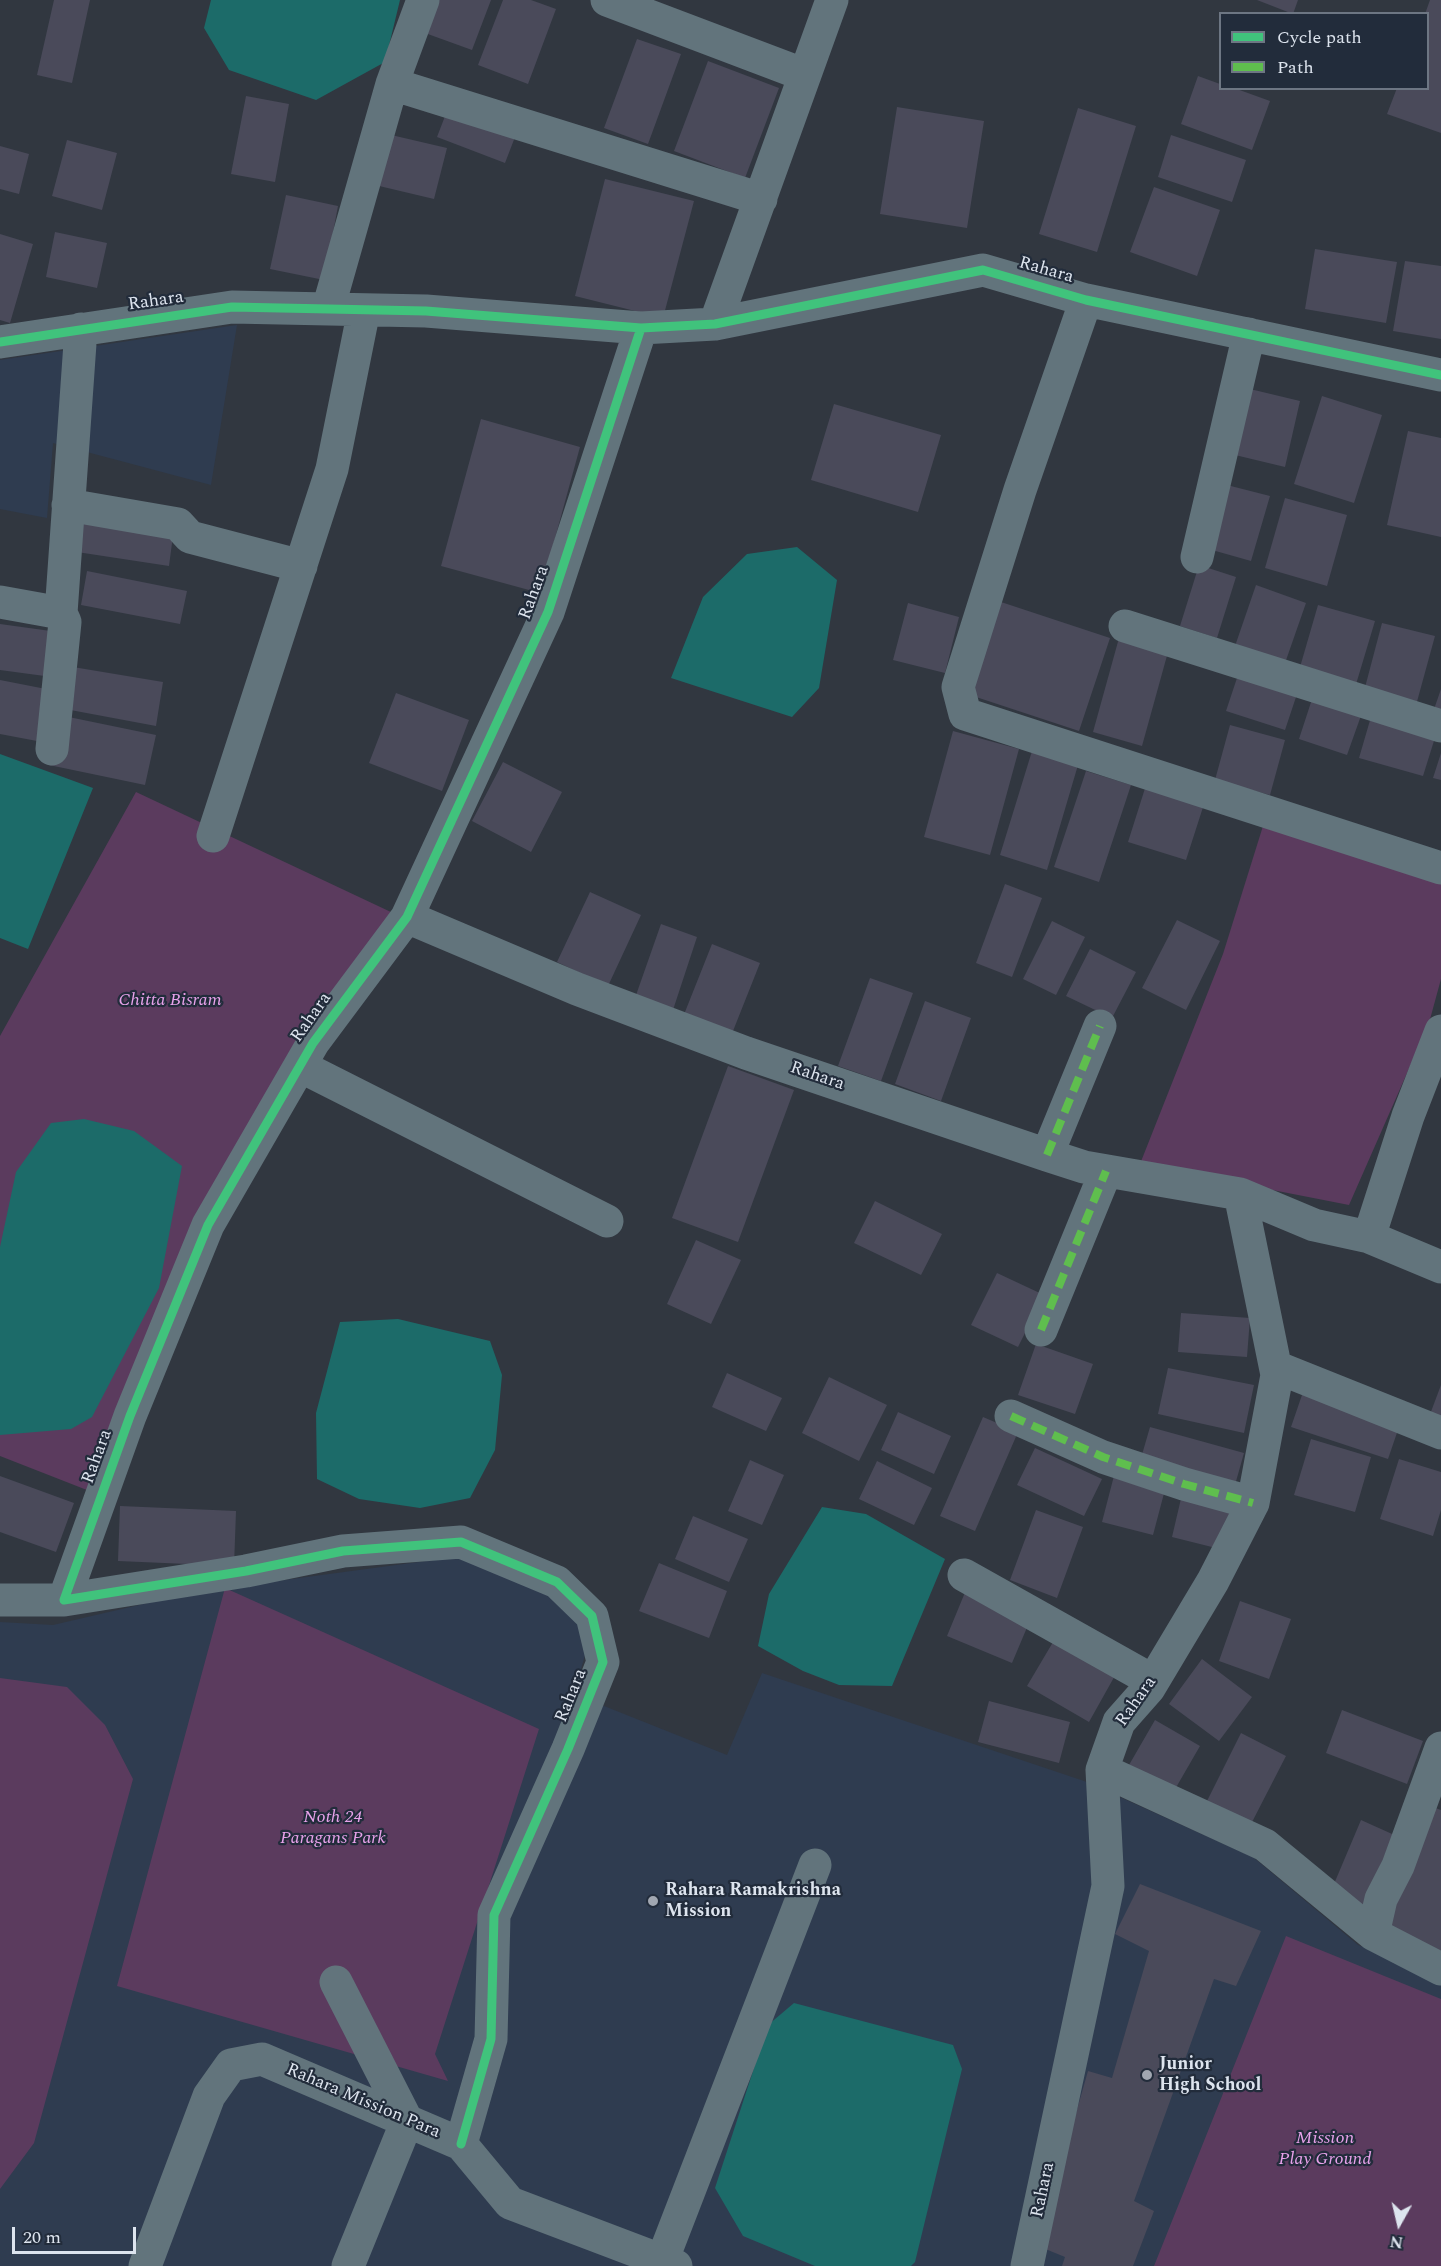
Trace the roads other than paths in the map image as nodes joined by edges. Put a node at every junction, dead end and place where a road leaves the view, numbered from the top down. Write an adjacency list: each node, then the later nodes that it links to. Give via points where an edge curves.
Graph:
1 (423, 0): 5 (street)
2 (607, 0): 4 (street)
3 (832, 0): 4 (street)
4 (805, 75): 6 (street)
5 (392, 84): 6 (street); 8 (street)
6 (761, 199): 10 (street)
7 (1086, 300): 10 (street, Rahara, via 983,270); 13 (street, Rahara); 25 (street, via 958,687 966,714)
8 (328, 309): 9 (street, Rahara); 12 (street, Rahara, via 232,307)
9 (364, 310): 11 (street, Rahara, via 426,311); 18 (street, via 332,470)
10 (715, 324): 11 (street, Rahara)
11 (640, 328): 26 (street, Rahara, via 548,612)
12 (81, 329): 14 (street, Rahara); 16 (street)
13 (1249, 334): 15 (street, Rahara); 17 (street)
14 (0, 342)
15 (1441, 375)
16 (68, 505): 18 (street, via 178,524 190,537); 20 (street)
17 (1197, 557)
18 (301, 566): 24 (street)
19 (0, 602): 20 (street)
20 (61, 613): 23 (street, via 65,622)
21 (1125, 626): 22 (street)
22 (1441, 726)
23 (52, 749)
24 (213, 836)
25 (1441, 867)
26 (407, 916): 29 (street, Rahara); 30 (street, Rahara, via 577,989 746,1053)
27 (1100, 1026): 30 (street)
28 (1441, 1031): 34 (street, via 1408,1116)
29 (300, 1066): 33 (street); 43 (street, Rahara, via 208,1225 130,1416)
30 (1047, 1155): 31 (street, Rahara)
31 (1106, 1171): 32 (street, Rahara); 36 (street)
32 (1240, 1194): 34 (street, Rahara, via 1314,1225); 37 (street, Rahara)
33 (607, 1221)
34 (1369, 1237): 35 (street, Rahara)
35 (1441, 1267)
36 (1041, 1330)
37 (1276, 1367): 39 (street); 40 (street, Rahara)
38 (1011, 1416): 40 (street, via 1103,1457)
39 (1441, 1433)
40 (1253, 1503): 44 (street, Rahara, via 1213,1581)
41 (964, 1575): 44 (street)
42 (0, 1600): 43 (street)
43 (64, 1600): 52 (street, Rahara, via 343,1551 461,1542 556,1582 592,1616 603,1662 494,1915 491,2039)
44 (1153, 1681): 46 (street, Rahara, via 1119,1722)
45 (1441, 1748): 48 (street, via 1398,1866 1381,1899)
46 (1102, 1770): 48 (street, via 1265,1845); 56 (street, Rahara, via 1108,1886)
47 (815, 1865): 53 (street)
48 (1373, 1934): 49 (street)
49 (1441, 1969)
50 (336, 1982): 51 (street)
51 (407, 2121): 52 (street, Rahara Mission Para); 54 (street, Rahara Mission Para, via 262,2060 231,2065 209,2096); 55 (street)
52 (461, 2144): 53 (street, Rahara Mission Para, via 510,2203)
53 (669, 2264)
54 (145, 2266)
55 (348, 2266)
56 (1027, 2266)

